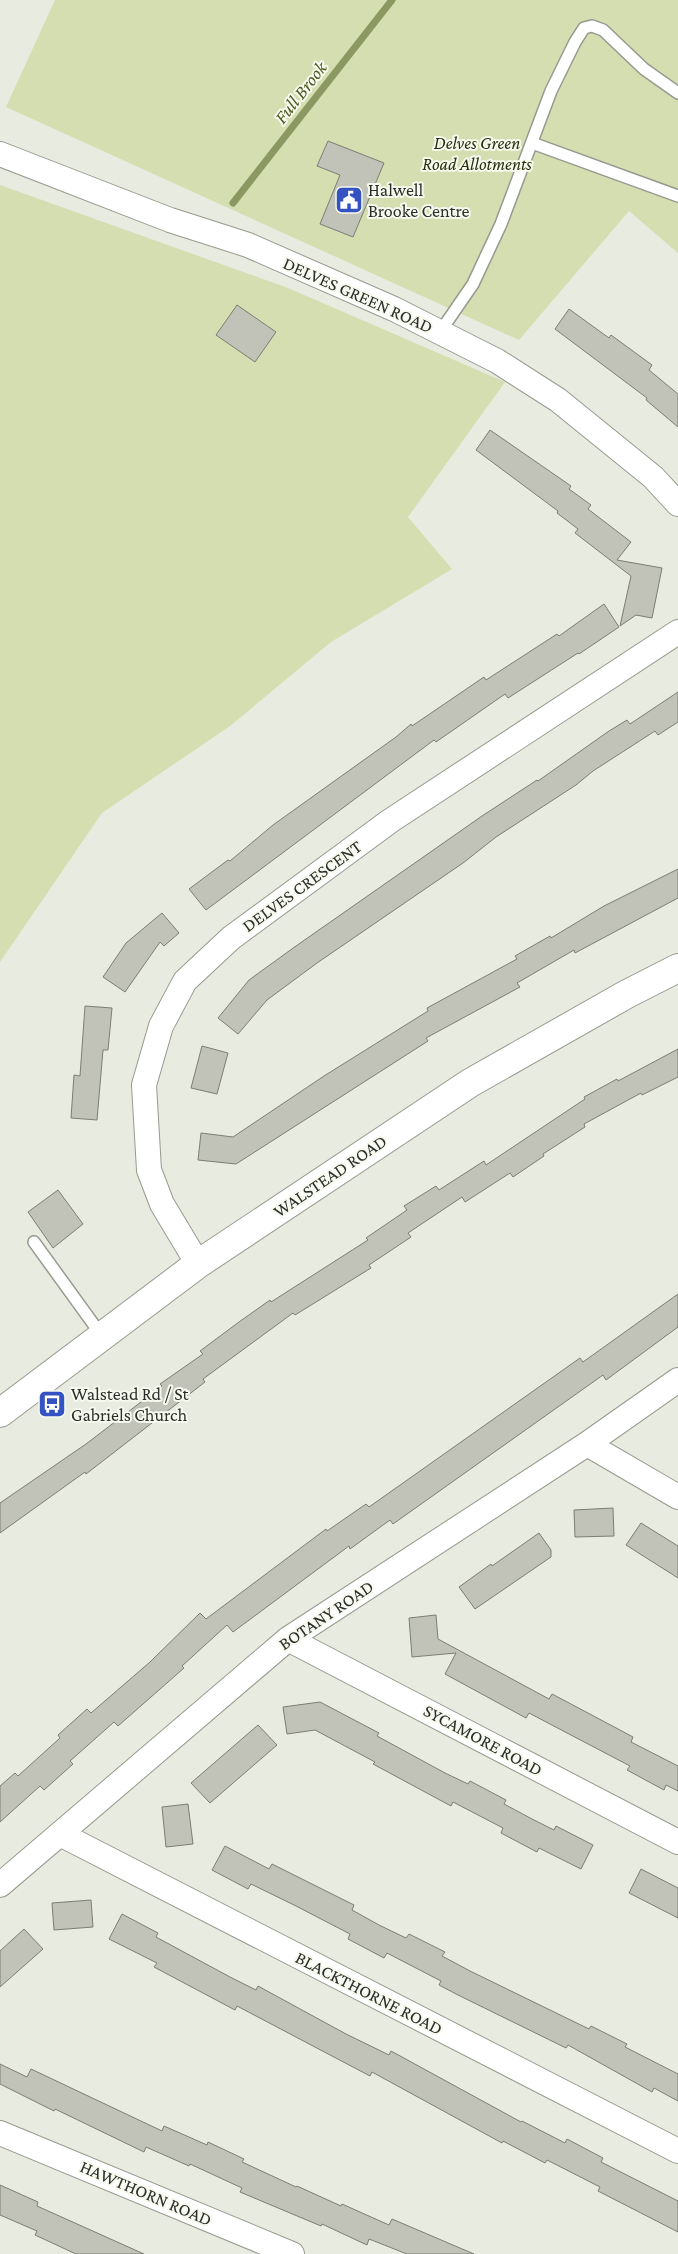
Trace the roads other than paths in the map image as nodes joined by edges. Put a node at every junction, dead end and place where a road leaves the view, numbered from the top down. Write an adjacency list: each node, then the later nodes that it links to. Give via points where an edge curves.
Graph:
1 (678, 93): 2 (lane, via 644,69 602,30 592,26 584,28 551,92)
2 (532, 143): 4 (lane); 5 (lane, via 501,224 473,284)
3 (0, 154): 5 (street, DELVES GREEN ROAD, via 170,220 248,245)
4 (678, 196)
5 (440, 332): 6 (street, DELVES GREEN ROAD, via 497,361 558,400 653,477)
6 (678, 504)
7 (678, 632): 10 (street, DELVES CRESCENT, via 390,821 231,938 186,981 162,1026 144,1085 149,1170 162,1204)
8 (678, 968): 10 (street, WALSTEAD ROAD, via 470,1083)
9 (34, 1242): 11 (lane)
10 (198, 1264): 11 (street, WALSTEAD ROAD)
11 (102, 1336): 13 (street, WALSTEAD ROAD)
12 (678, 1380): 14 (street, BOTANY ROAD)
13 (0, 1413)
14 (587, 1444): 15 (street); 16 (street, BOTANY ROAD)
15 (678, 1497)
16 (288, 1639): 17 (street, BOTANY ROAD); 18 (street, SYCAMORE ROAD)
17 (60, 1834): 19 (street, BOTANY ROAD); 21 (street, BLACKTHORNE ROAD)
18 (678, 1842)
19 (0, 1885)
20 (0, 2132): 22 (street, HAWTHORN ROAD)
21 (678, 2151)
22 (292, 2254)

